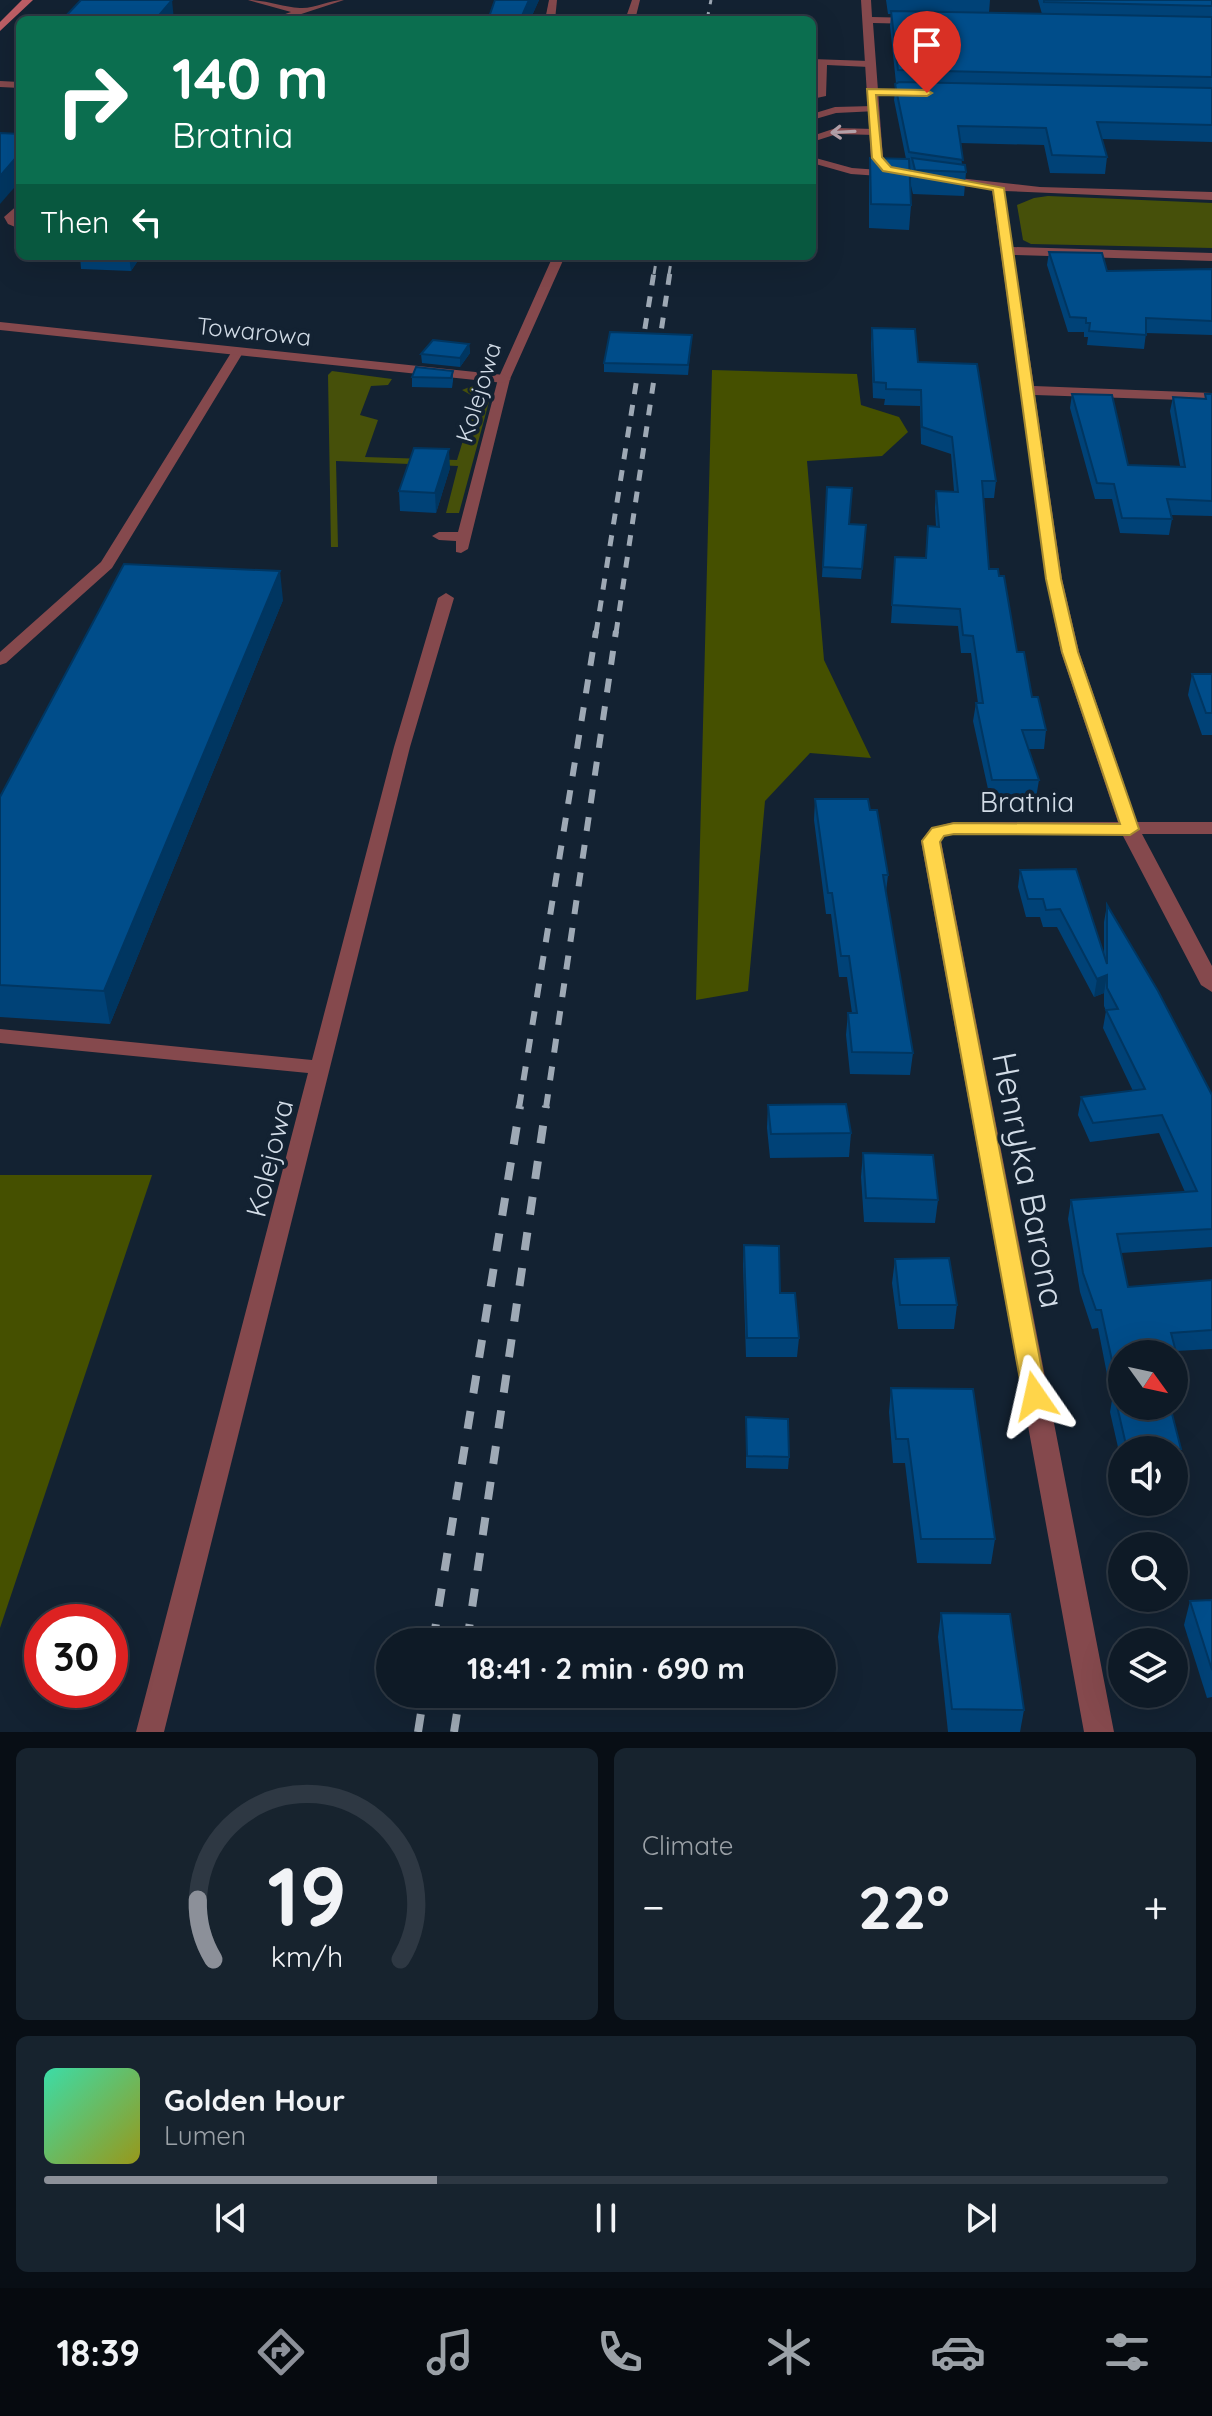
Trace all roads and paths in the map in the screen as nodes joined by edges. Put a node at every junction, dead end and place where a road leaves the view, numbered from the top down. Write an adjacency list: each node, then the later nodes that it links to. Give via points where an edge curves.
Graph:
1 (28, 0): 9 (main road)
2 (252, 0): 5 (lane)
3 (340, 0): 5 (lane)
4 (866, 0): 7 (street)
5 (302, 11): 6 (lane)
6 (286, 16)
7 (865, 20): 8 (street); 11 (street)
8 (927, 21)
9 (0, 28)
10 (817, 63): 11 (lane); 12 (lane, via 821,96)
11 (869, 64): 13 (street, via 877,92)
12 (816, 96)
13 (873, 109): 14 (lane); 15 (street)
14 (816, 116)
15 (875, 132): 16 (lane, one-way to 16, via 836,131); 17 (street)
16 (816, 138)
17 (877, 158): 19 (lane); 20 (street, via 887,169)
18 (816, 161): 19 (lane)
19 (836, 167): 20 (lane)
20 (909, 175)
21 (931, 179): 22 (street)
22 (998, 188): 23 (street); 24 (street)
23 (1212, 196)
24 (1005, 251): 25 (street); 30 (street)
25 (1212, 257)
26 (557, 260): 29 (lane, Kolejowa)
27 (0, 326): 28 (street, Towarowa)
28 (238, 351): 29 (street, Towarowa); 34 (lane, via 107,565)
29 (504, 379): 32 (lane, Kolejowa, via 462,543)
30 (1027, 390): 31 (street); 36 (street, via 1070,652)
31 (1212, 397)
32 (439, 536)
33 (446, 598): 40 (lane, Kolejowa, via 402,747)
34 (0, 660)
35 (1212, 828): 36 (street, Bratnia)
36 (1130, 829): 37 (street, Bratnia); 38 (street)
37 (938, 832): 42 (street, Henryka Barona, via 931,841)
38 (1212, 985)
39 (0, 1036): 40 (lane)
40 (321, 1068): 41 (lane, Kolejowa)
41 (150, 1732)
42 (1099, 1732)

